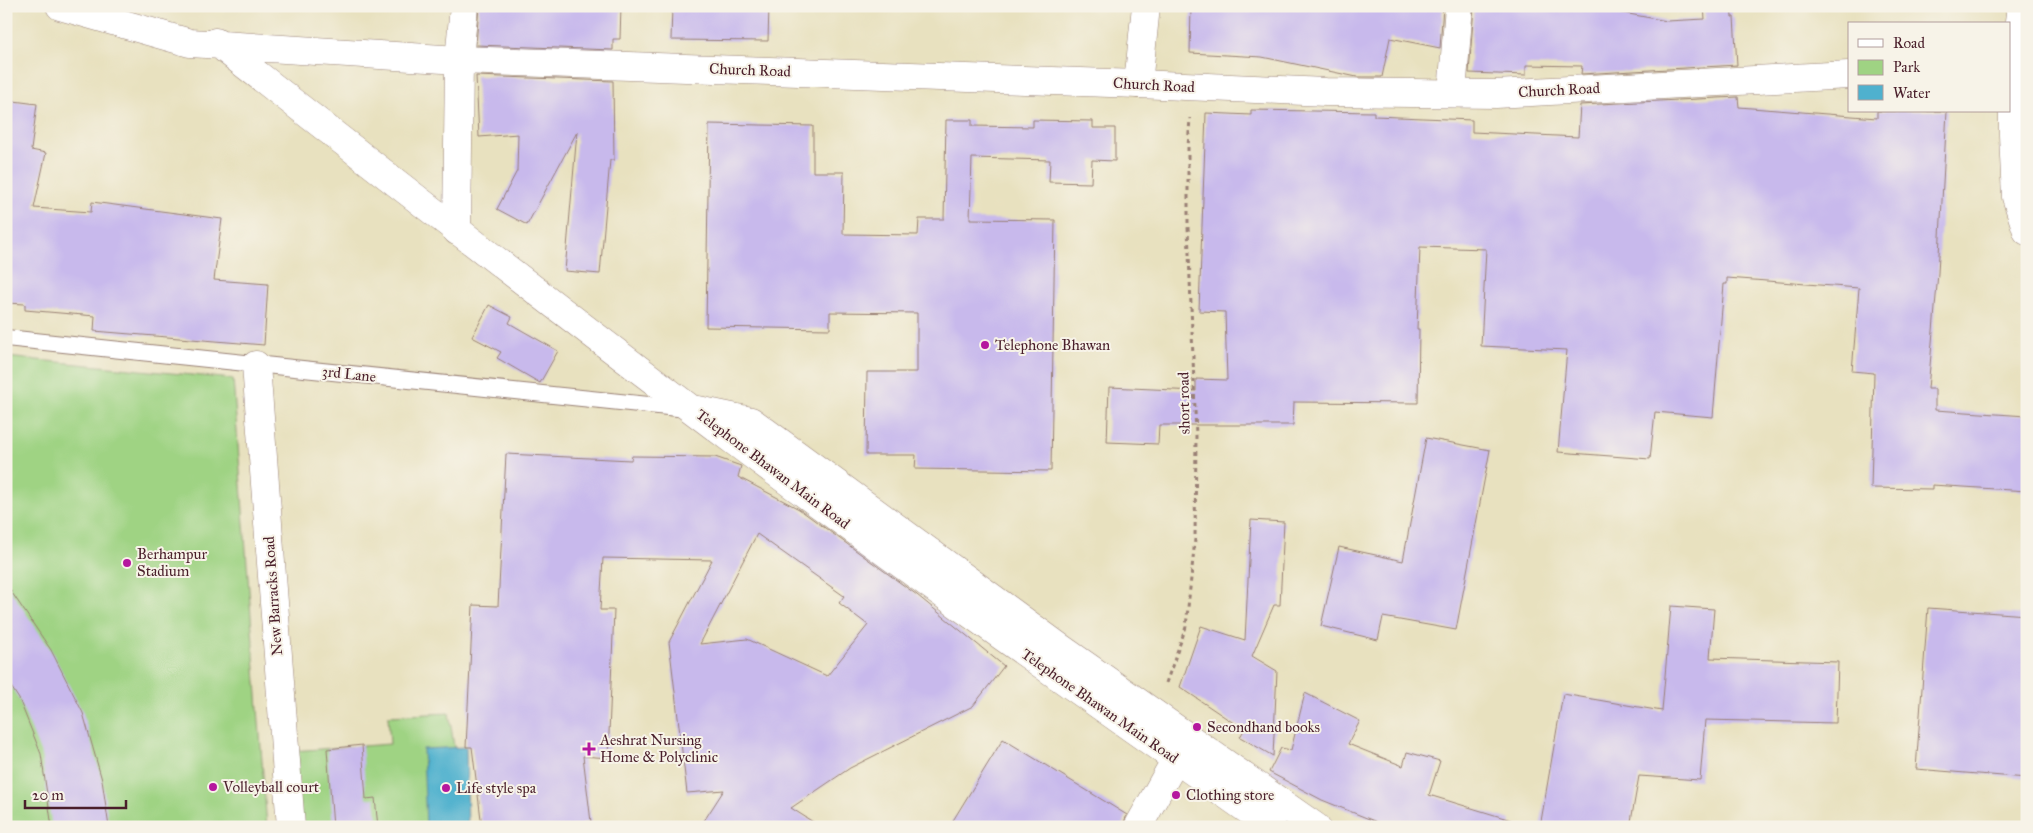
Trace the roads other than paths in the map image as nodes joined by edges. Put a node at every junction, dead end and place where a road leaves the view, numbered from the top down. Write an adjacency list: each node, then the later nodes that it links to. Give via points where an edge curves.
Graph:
1 (60, 6): 7 (street, Church Road, via 190,43)
2 (125, 6): 7 (street, via 195,26)
3 (464, 6): 8 (street)
4 (1146, 6): 11 (street)
5 (1459, 6): 12 (street)
6 (2021, 6): 9 (street)
7 (218, 43): 8 (street, Church Road); 14 (street)
8 (459, 60): 11 (street, Church Road); 14 (street)
9 (2011, 67): 13 (street, via 2016,197)
10 (1848, 75): 12 (street, Church Road, via 1496,94)
11 (1138, 84): 12 (street, Church Road, via 1326,92)
12 (1452, 93)
13 (2027, 230)
14 (457, 231): 17 (street)
15 (6, 338): 16 (lane, 3rd Lane)
16 (256, 364): 17 (lane, 3rd Lane); 19 (street, New Barracks Road)
17 (692, 409): 18 (street, Telephone Bhawan Main Road, via 1036,661); 22 (street, Telephone Bhawan Main Road, via 751,421 1058,646)
18 (1176, 759): 20 (street); 21 (street, Telephone Bhawan Main Road)
19 (291, 827)
20 (1138, 827)
21 (1272, 827)
22 (1316, 827)

